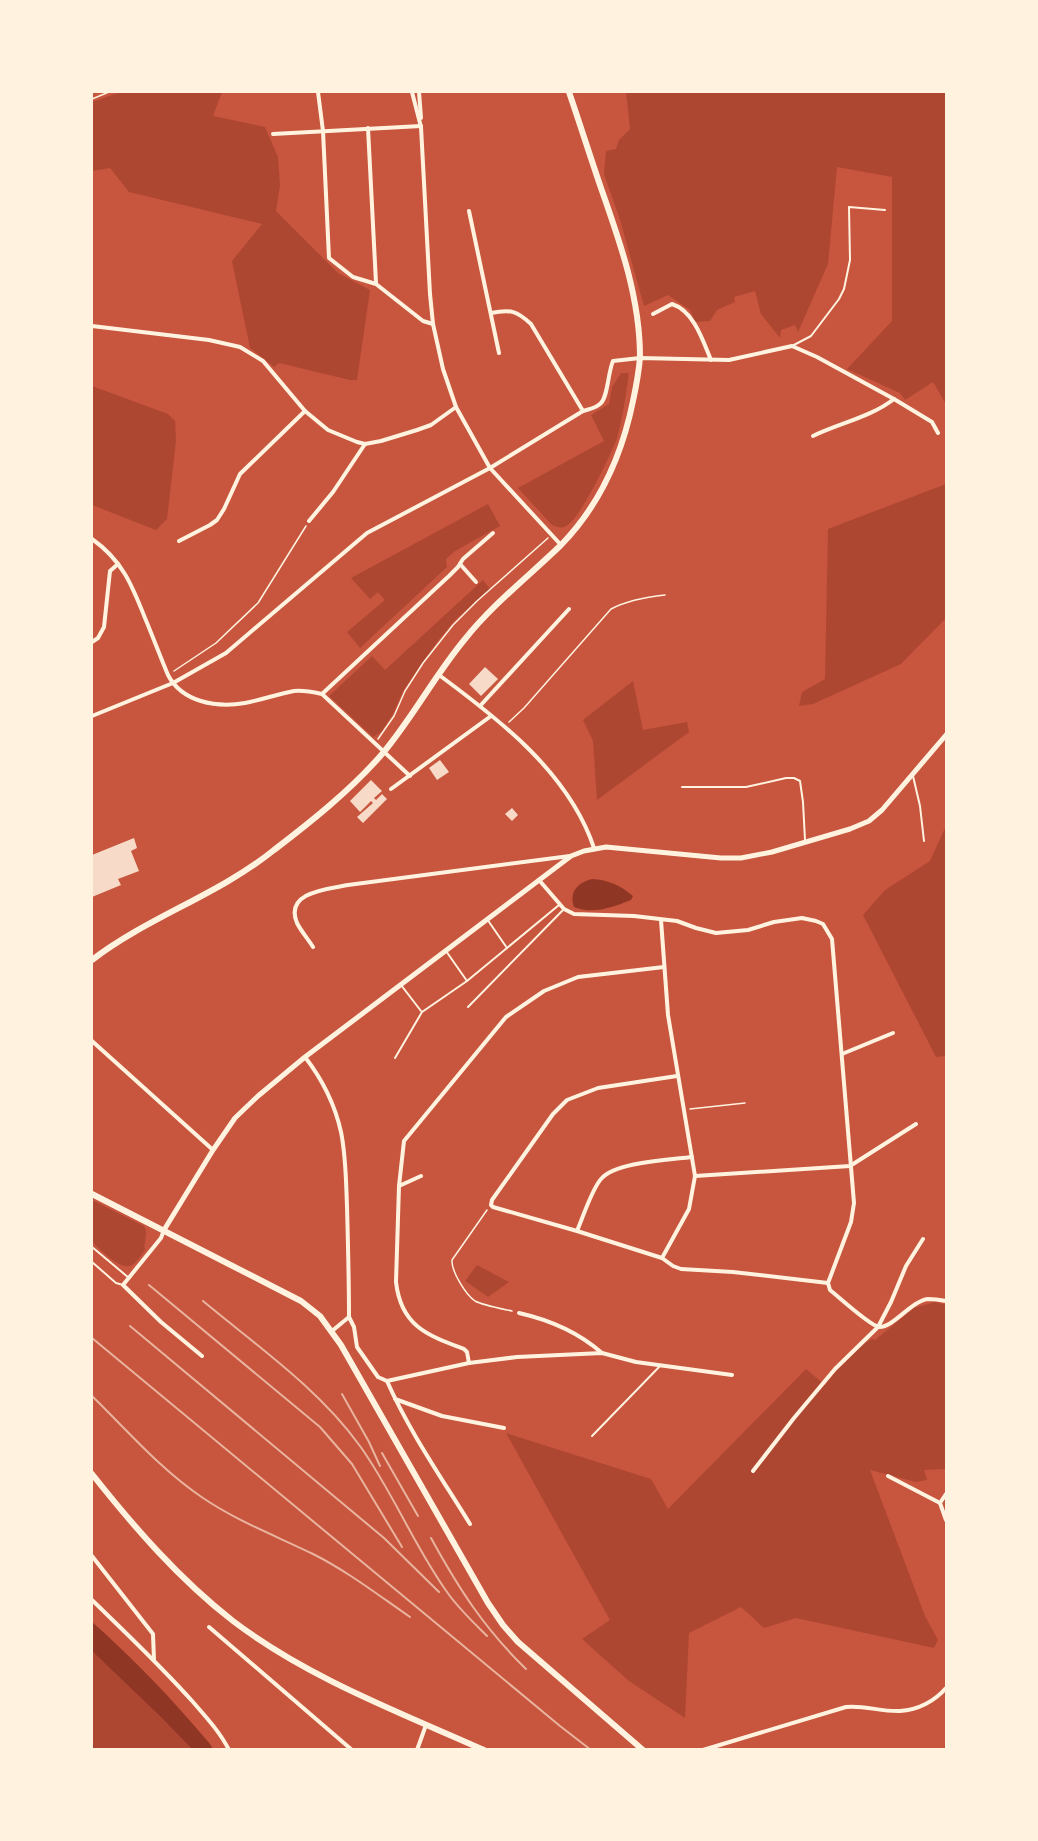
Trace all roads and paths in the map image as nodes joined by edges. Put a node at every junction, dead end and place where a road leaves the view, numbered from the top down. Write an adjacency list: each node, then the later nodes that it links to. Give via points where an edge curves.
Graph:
1 (109, 92): 6 (path)
2 (318, 92): 9 (street)
3 (412, 92): 7 (street)
4 (419, 92): 7 (street)
5 (570, 92): 20 (main road, via 630,278)
6 (92, 99)
7 (421, 127): 8 (street); 16 (street)
8 (368, 128): 9 (street); 13 (street)
9 (323, 131): 10 (street); 13 (street, via 329,258 353,277)
10 (273, 134)
11 (469, 210): 14 (street)
12 (885, 210): 18 (lane, via 849,207 850,260 844,289 811,336)
13 (376, 284): 16 (street, via 423,321)
14 (491, 313): 19 (street); 25 (street, via 512,311 531,324)
15 (653, 314): 21 (street, via 672,304 679,306 699,333)
16 (433, 324): 23 (street)
17 (92, 326): 24 (street, via 240,347 263,361)
18 (792, 346): 21 (street, via 729,360); 22 (street)
19 (499, 353)
20 (640, 358): 21 (street); 25 (street, via 613,361 605,398); 35 (main road, via 631,410 613,468 593,506)
21 (711, 360)
22 (894, 399): 26 (street, via 932,422); 27 (street)
23 (456, 407): 28 (street, via 431,425); 29 (street)
24 (305, 411): 28 (street, via 328,430); 34 (street, via 240,474 217,520)
25 (584, 411): 29 (street)
26 (938, 433)
27 (813, 436)
28 (365, 444): 30 (street)
29 (490, 468): 35 (street); 44 (street, via 367,533 226,653)
30 (309, 521): 43 (path, via 258,603 216,642)
31 (493, 533): 37 (street)
32 (548, 537): 51 (path, via 453,625 405,691 394,716)
33 (92, 539): 36 (street)
34 (179, 540)
35 (561, 545): 42 (main road, via 487,613)
36 (118, 564): 41 (street, via 110,572 104,627); 43 (street, via 134,588)
37 (460, 564): 38 (street); 45 (street)
38 (476, 582)
39 (665, 595): 49 (path, via 622,603 611,609)
40 (569, 609): 46 (street)
41 (92, 642)
42 (437, 674): 46 (street); 52 (main road)
43 (168, 675): 44 (street)
44 (173, 683): 45 (street, via 193,698 221,705 294,692); 47 (street)
45 (322, 694): 51 (street)
46 (480, 706): 48 (street)
47 (92, 716)
48 (491, 716): 49 (street); 54 (street)
49 (505, 728): 59 (street, via 553,776 584,824)
50 (946, 735): 53 (street)
51 (374, 744): 52 (street)
52 (383, 753): 54 (street); 69 (main road, via 272,852 205,896 145,926)
53 (912, 775): 57 (lane); 58 (street, via 869,821)
54 (410, 776): 56 (street)
55 (682, 787): 58 (lane, via 746,787 794,778 800,781)
56 (391, 789)
57 (924, 841)
58 (806, 843): 59 (street, via 741,858)
59 (594, 848): 60 (street)
60 (571, 856): 61 (street); 66 (street, via 313,893 302,897 295,911 298,924)
61 (539, 880): 62 (street); 64 (street)
62 (559, 904): 63 (street); 67 (lane)
63 (564, 909): 65 (street, via 574,914); 73 (lane)
64 (487, 920): 67 (lane); 68 (street)
65 (661, 920): 70 (street); 77 (street, via 716,933 802,918 823,924 832,939)
66 (313, 947)
67 (507, 948): 71 (lane)
68 (446, 951): 71 (lane); 72 (street)
69 (92, 960)
70 (664, 967): 80 (street); 89 (street, via 578,977 544,991 506,1017 404,1141)
71 (467, 981): 74 (lane)
72 (401, 985): 74 (lane); 78 (street)
73 (468, 1007)
74 (422, 1012): 79 (lane)
75 (892, 1033): 77 (street)
76 (92, 1041): 84 (street)
77 (842, 1054): 86 (street)
78 (305, 1057): 84 (street, via 235,1118); 103 (street, via 331,1101 342,1138)
79 (395, 1058)
80 (677, 1076): 82 (street); 91 (street, via 598,1088 567,1100 553,1114)
81 (746, 1103): 82 (path)
82 (684, 1110): 85 (street)
83 (916, 1125): 86 (street)
84 (213, 1150): 92 (street)
85 (692, 1157): 88 (street); 93 (street, via 632,1165 607,1173 597,1185)
86 (850, 1166): 88 (street); 99 (street, via 852,1216)
87 (421, 1176): 89 (street)
88 (695, 1176): 96 (street, via 689,1209)
89 (399, 1186): 108 (street, via 396,1282 400,1302 416,1326 464,1349)
90 (92, 1194): 92 (main road)
91 (491, 1205): 93 (street); 102 (path, via 451,1267 475,1300)
92 (164, 1230): 98 (street); 105 (main road, via 301,1301)
93 (577, 1231): 96 (street)
94 (923, 1239): 104 (street)
95 (92, 1247): 98 (lane)
96 (662, 1258): 99 (street, via 681,1269)
97 (92, 1263): 100 (lane)
98 (129, 1278): 100 (street)
99 (828, 1283): 104 (street, via 830,1290)
100 (123, 1285): 107 (street)
101 (946, 1301): 104 (street, via 926,1299)
102 (519, 1313): 106 (street, via 542,1318 577,1334)
103 (349, 1317): 105 (street); 111 (street, via 357,1347 378,1377)
104 (878, 1327): 115 (street, via 835,1369)
105 (332, 1330): 132 (main road, via 503,1625)
106 (602, 1353): 108 (street); 109 (street)
107 (202, 1356)
108 (469, 1363): 111 (street)
109 (661, 1365): 110 (street); 114 (lane)
110 (732, 1375)
111 (387, 1381): 112 (street)
112 (394, 1398): 113 (street, via 442,1416); 121 (street)
113 (504, 1428)
114 (592, 1436)
115 (753, 1471)
116 (92, 1474): 127 (main road, via 159,1554 234,1621 346,1688)
117 (888, 1476): 119 (street)
118 (946, 1494): 119 (street)
119 (940, 1503): 120 (street)
120 (946, 1520)
121 (470, 1524)
122 (92, 1556): 125 (street, via 153,1634)
123 (92, 1600): 125 (street)
124 (209, 1627): 129 (street)
125 (154, 1660): 128 (street, via 208,1719)
126 (946, 1688): 133 (street, via 933,1701 915,1708 900,1711 846,1707)
127 (426, 1725): 130 (street); 131 (main road)
128 (229, 1749)
129 (352, 1749)
130 (417, 1749)
131 (484, 1749)
132 (643, 1749)
133 (703, 1749)

